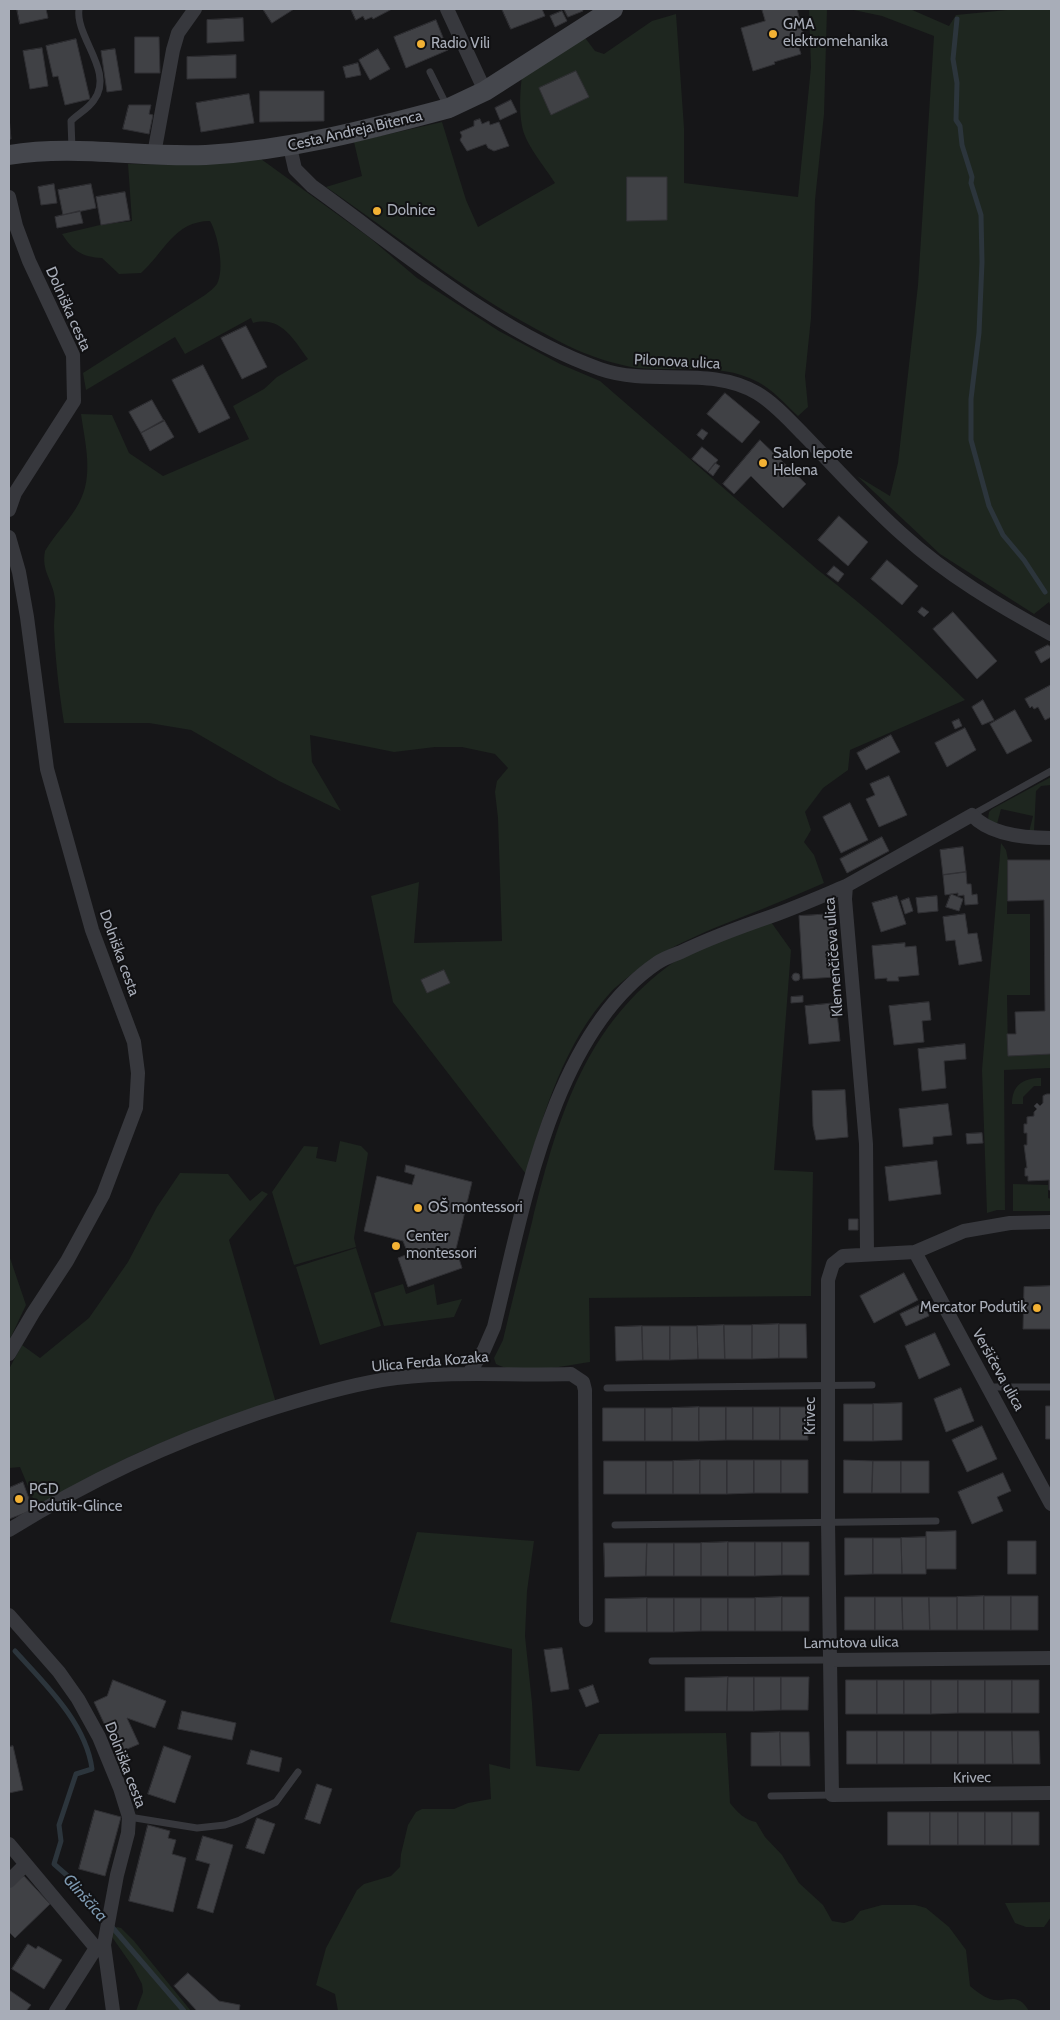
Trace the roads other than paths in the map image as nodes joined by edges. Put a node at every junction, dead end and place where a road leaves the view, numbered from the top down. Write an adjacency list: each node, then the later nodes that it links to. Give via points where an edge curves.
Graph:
1 (79, 9): 9 (lane, via 79,21 95,58 100,86 95,99 71,121)
2 (195, 9): 10 (street, via 178,33 172,50)
3 (447, 9): 6 (street)
4 (613, 9): 6 (street, Cesta Andreja Bitenca)
5 (430, 72): 7 (lane)
6 (485, 91): 7 (street, Cesta Andreja Bitenca)
7 (449, 108): 8 (street, Cesta Andreja Bitenca)
8 (290, 147): 10 (street, Cesta Andreja Bitenca, via 204,155); 15 (street, Pilonova ulica, via 295,169 312,186 454,290 538,340 582,362 613,372 645,378 725,380 762,396 903,535 937,564)
9 (72, 149): 10 (street, Cesta Andreja Bitenca); 11 (street, Cesta Andreja Bitenca)
10 (154, 154)
11 (9, 155)
12 (9, 197): 13 (street, Dolniška cesta, via 29,262 73,355 75,372 74,401 15,493)
13 (9, 510)
14 (9, 537): 23 (street, Dolniška cesta, via 27,617 47,769 92,930 134,1042 138,1072 136,1108 103,1195 67,1261)
15 (1051, 634)
16 (1051, 771): 17 (lane)
17 (972, 815): 18 (street, via 983,825 996,830); 19 (street, Klemenčičeva ulica)
18 (1051, 838)
19 (846, 886): 22 (street, Klemenčičeva ulica, via 866,1144); 24 (street, via 715,936 658,962 622,993 602,1016 561,1092 534,1164 494,1327)
20 (1051, 1222): 21 (street, Krivec, via 1010,1223 964,1231)
21 (915, 1252): 22 (street, Krivec); 29 (street, Veršičeva ulica)
22 (867, 1254): 25 (street, Krivec, via 844,1256 833,1264 828,1280)
23 (9, 1354)
24 (469, 1373): 34 (street, Ulica Ferda Kozaka, via 383,1380 290,1402 124,1465); 36 (street, Ulica Ferda Kozaka, via 571,1374 583,1382)
25 (828, 1385): 26 (lane); 28 (lane); 32 (street, Krivec)
26 (872, 1385)
27 (1051, 1387): 29 (lane)
28 (607, 1388)
29 (990, 1388): 30 (street, Veršičeva ulica)
30 (1051, 1504)
31 (936, 1521): 32 (lane)
32 (828, 1522): 33 (lane); 38 (street, Krivec)
33 (615, 1525)
34 (9, 1530)
35 (9, 1615): 44 (street, Dolniška cesta, via 78,1699 99,1737)
36 (586, 1620)
37 (1051, 1658): 38 (street, Lamutova ulica)
38 (830, 1660): 39 (lane, Lamutova ulica); 42 (street, Krivec)
39 (652, 1662)
40 (298, 1772): 44 (lane, via 276,1802 225,1825 197,1828)
41 (1051, 1793): 42 (street, Krivec)
42 (832, 1795): 43 (lane, Krivec)
43 (771, 1796)
44 (129, 1817): 48 (street, Dolniška cesta)
45 (9, 1844): 46 (street)
46 (25, 1865): 47 (street); 48 (street)
47 (9, 1881)
48 (102, 1941): 49 (street); 50 (street, Dolniška cesta)
49 (56, 2011)
50 (113, 2011)

